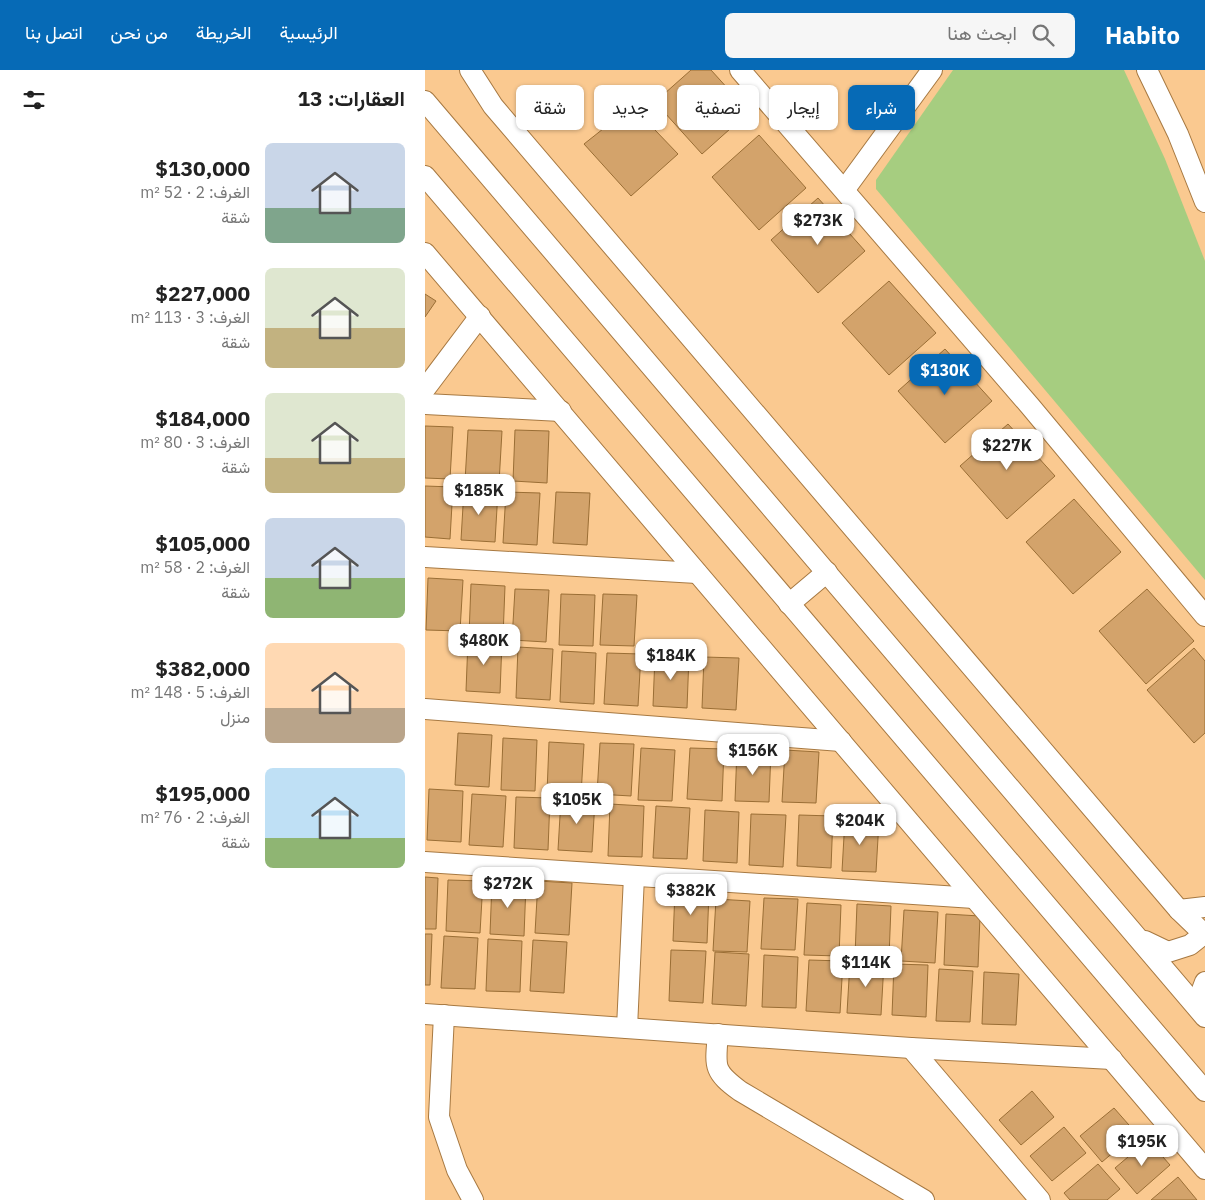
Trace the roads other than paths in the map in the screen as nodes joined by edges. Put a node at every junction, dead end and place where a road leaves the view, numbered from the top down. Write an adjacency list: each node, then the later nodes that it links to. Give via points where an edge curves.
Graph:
1 (470, 70): 25 (street, via 493,106 719,369 946,641)
2 (740, 70): 7 (street)
3 (932, 70): 7 (street)
4 (1147, 70): 8 (street)
5 (425, 101): 15 (street)
6 (425, 176): 17 (street)
7 (845, 189): 18 (street)
8 (1205, 202)
9 (425, 253): 10 (street)
10 (480, 316): 11 (street); 13 (street)
11 (425, 390)
12 (425, 404): 13 (street)
13 (561, 411): 16 (street)
14 (425, 557): 16 (street)
15 (827, 572): 17 (street); 27 (street)
16 (697, 573): 20 (street)
17 (789, 604): 36 (street)
18 (1205, 616)
19 (425, 709): 20 (street)
20 (841, 741): 23 (street)
21 (425, 862): 22 (street)
22 (634, 876): 23 (street); 32 (street)
23 (974, 898): 35 (street)
24 (1205, 907): 25 (street)
25 (1179, 910): 26 (street)
26 (1205, 934): 27 (street, via 1190,945 1168,952)
27 (1139, 938): 31 (street)
28 (1205, 982): 29 (street, via 1202,990)
29 (1205, 1004)
30 (435, 1014): 32 (street); 38 (street, via 439,1117 457,1170)
31 (1205, 1017)
32 (627, 1028): 33 (street)
33 (718, 1034): 34 (street); 39 (street, via 715,1063 723,1078)
34 (911, 1048): 35 (street); 40 (street)
35 (1112, 1059): 37 (street)
36 (1205, 1091)
37 (1205, 1169)
38 (473, 1200)
39 (925, 1200)
40 (1040, 1200)

